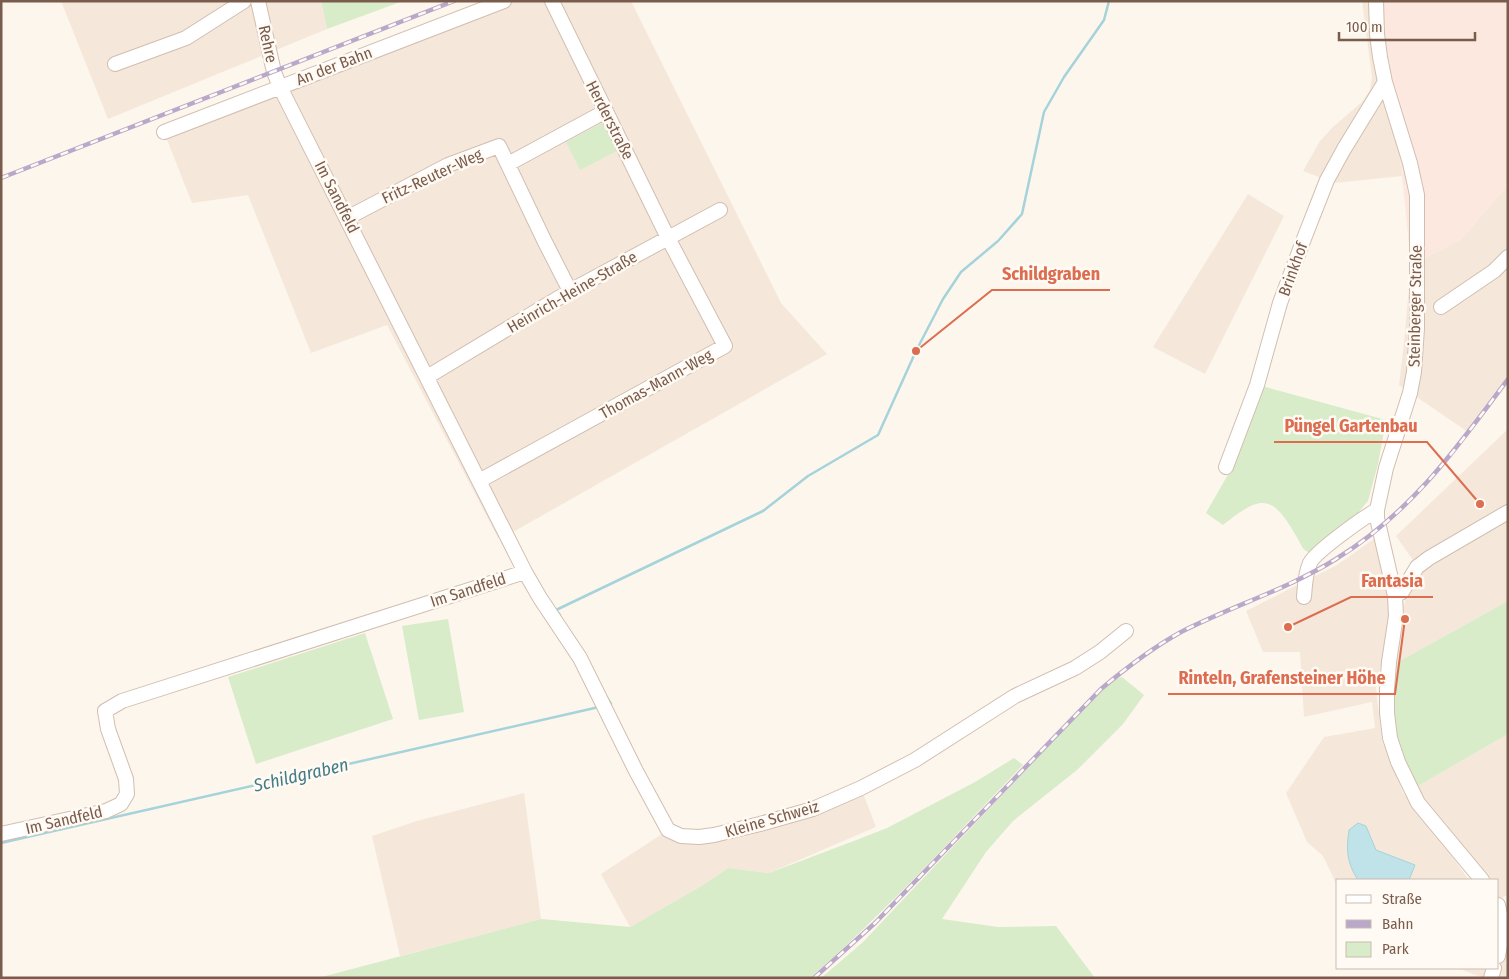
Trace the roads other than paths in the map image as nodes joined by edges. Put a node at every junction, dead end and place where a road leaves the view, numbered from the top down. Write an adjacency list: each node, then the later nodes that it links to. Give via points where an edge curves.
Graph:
1 (244, 1): 6 (street, via 186,38)
2 (258, 1): 8 (street, Rehre)
3 (504, 1): 8 (street, An der Bahn)
4 (552, 1): 9 (street, Herderstraße)
5 (1376, 1): 7 (street, Steinberger Straße, via 1377,34)
6 (115, 64)
7 (1385, 82): 19 (street, Brinkhof, via 1344,149 1321,196 1280,303 1257,385); 21 (street, Steinberger Straße, via 1417,195 1416,349 1410,393 1386,468)
8 (280, 87): 10 (street, An der Bahn); 13 (street, Im Sandfeld)
9 (606, 112): 11 (street, Fritz-Reuter-Weg); 14 (street, Herderstraße)
10 (164, 132)
11 (508, 164): 13 (street, Fritz-Reuter-Weg, via 500,146 448,165); 16 (street, Fritz-Reuter-Weg)
12 (720, 210): 14 (street, Heinrich-Heine-Straße)
13 (347, 218): 18 (street, Im Sandfeld)
14 (668, 238): 16 (street, Heinrich-Heine-Straße); 20 (street, Thomas-Mann-Weg, via 725,346)
15 (1508, 257): 17 (street, via 1494,271)
16 (570, 291): 18 (street, Heinrich-Heine-Straße)
17 (1441, 307)
18 (427, 377): 20 (street, Im Sandfeld)
19 (1226, 467)
20 (479, 481): 23 (street, Im Sandfeld)
21 (1377, 510): 24 (street, Steinberger Straße); 25 (street, via 1311,560 1305,577)
22 (1507, 515): 24 (street, via 1423,562 1402,592)
23 (525, 572): 26 (street, Kleine Schweiz, via 580,658 668,830 681,836 714,835 813,810 861,788 914,760 1015,696 1075,668); 27 (street, Im Sandfeld, via 122,701 105,711 108,730 126,779 127,794 121,804 106,811)
24 (1394, 596): 28 (street, Steinberger Straße, via 1396,616 1389,662 1387,713 1390,738 1418,803)
25 (1304, 597)
26 (1126, 631)
27 (1, 834)
28 (1481, 879)
29 (1499, 910): 30 (street, via 1503,928)
30 (1499, 950)

